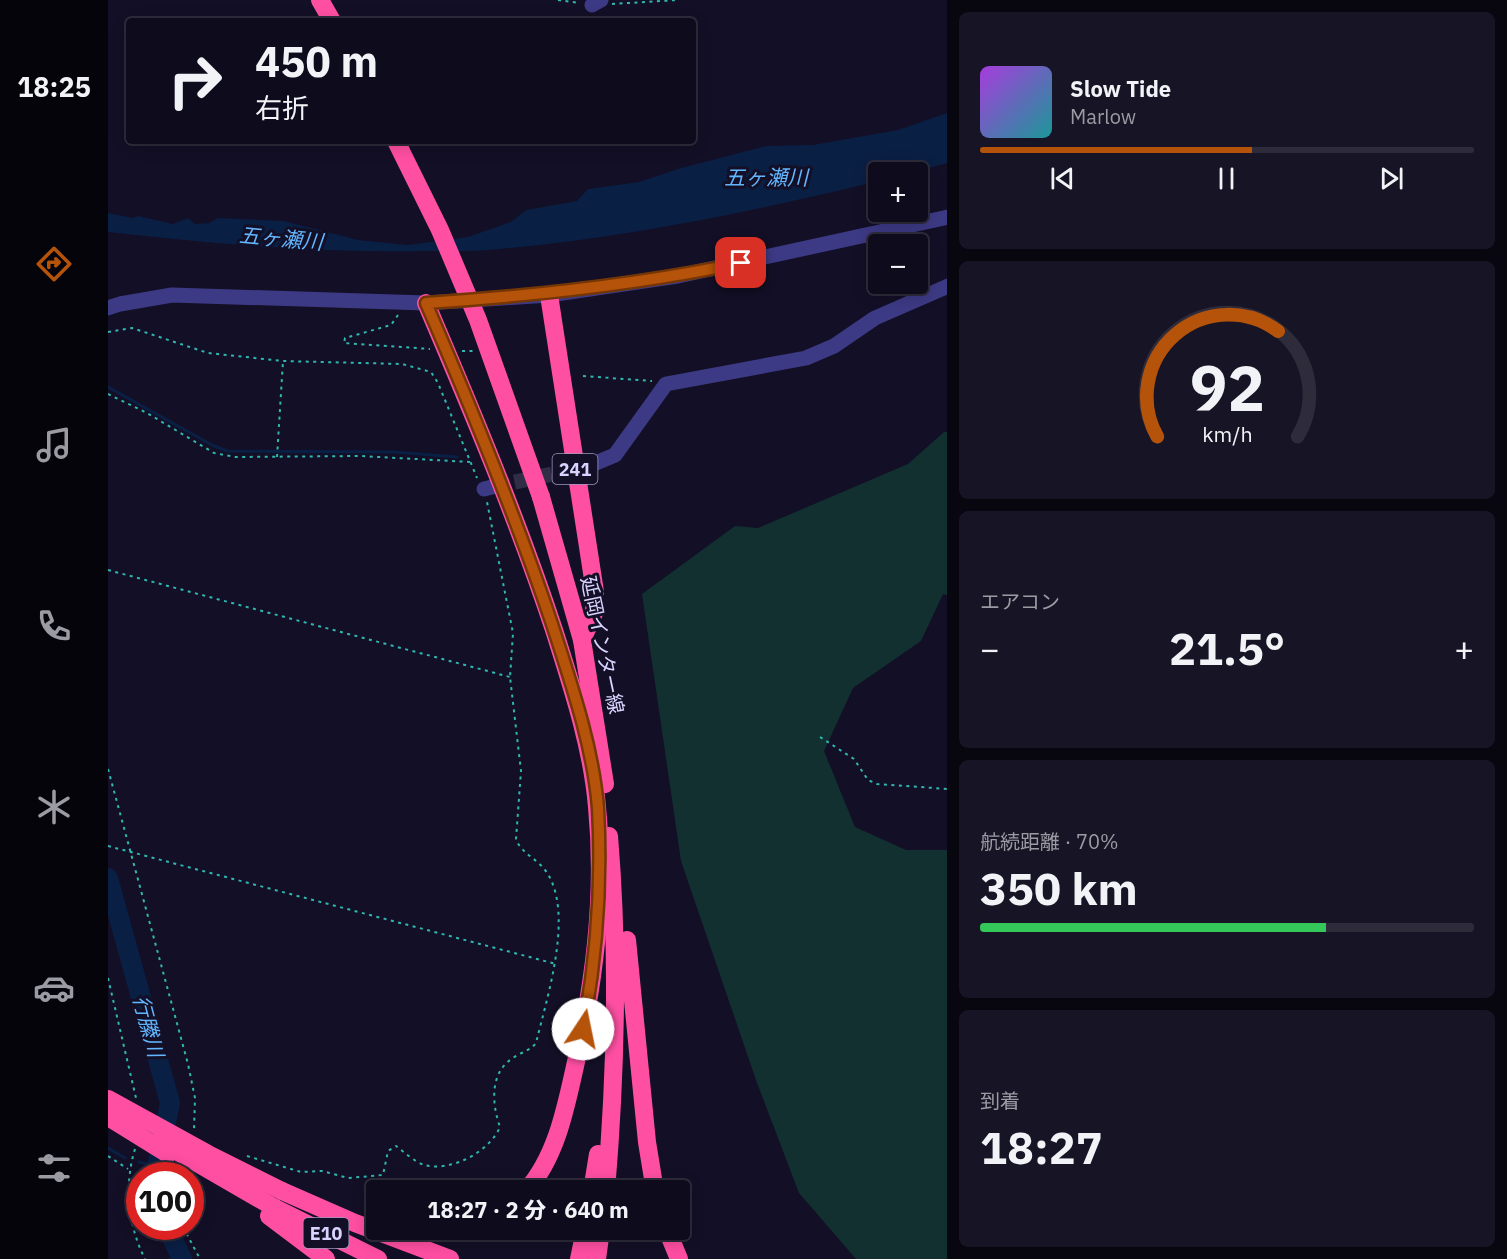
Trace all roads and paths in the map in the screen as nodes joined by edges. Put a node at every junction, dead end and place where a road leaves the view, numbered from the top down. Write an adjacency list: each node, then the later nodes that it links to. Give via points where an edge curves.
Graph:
1 (320, 0): 5 (highway)
2 (558, 0): 4 (path)
3 (678, 0): 4 (path)
4 (597, 3)
5 (330, 18)
6 (397, 144): 24 (highway, 延岡インター線 / 241, bridge, via 478,320)
7 (947, 217): 9 (street, via 678,276)
8 (947, 286): 19 (street, via 875,318 834,346 806,358)
9 (549, 295): 11 (street); 26 (highway, 241, via 595,592 594,613)
10 (406, 303): 11 (street); 12 (street, via 172,296); 15 (path, via 391,325 345,338 344,344)
11 (426, 303): 31 (highway, via 495,464 533,567 578,707)
12 (108, 308)
13 (108, 332): 17 (path, via 132,328 208,353)
14 (478, 348): 16 (path)
15 (440, 350)
16 (452, 350)
17 (283, 361): 21 (path); 22 (path, via 402,364 430,372)
18 (584, 376): 19 (path)
19 (666, 384): 23 (street, via 615,455)
20 (108, 394): 21 (path, via 147,412 214,453)
21 (277, 457): 22 (path, via 361,456)
22 (470, 462): 27 (path, via 488,488 513,633)
23 (591, 465)
24 (541, 497): 26 (highway, 延岡インター線 / 241); 31 (highway, 延岡インター線 / 241, via 575,642)
25 (108, 570): 27 (path)
26 (582, 640): 31 (highway, 延岡インター線 / 241, via 600,745)
27 (510, 676): 34 (path, via 521,771 516,839 519,847 544,866 553,883 558,913)
28 (820, 737): 30 (path, via 854,759 868,780 877,784)
29 (108, 769): 33 (path)
30 (947, 789)
31 (602, 805): 42 (highway, via 598,930 585,1017 554,1143); 43 (highway, via 606,966 604,1064); 44 (highway, via 614,890 617,974); 45 (highway, via 623,906)
32 (108, 846): 33 (path)
33 (130, 853): 34 (path); 38 (path, via 188,1064 195,1098)
34 (556, 964): 39 (path, via 536,1043 507,1061 497,1079 494,1109 500,1127 495,1138 467,1160 422,1165 396,1146 387,1151 383,1174 348,1178 322,1171 301,1172)
35 (108, 1099): 47 (highway, bridge, via 208,1154)
36 (108, 1110): 47 (highway, E10, bridge)
37 (108, 1117): 47 (highway, bridge)
38 (193, 1134)
39 (238, 1154)
40 (108, 1156): 41 (path)
41 (126, 1167)
42 (535, 1180)
43 (594, 1180)
44 (607, 1180)
45 (653, 1180)
46 (310, 1203): 47 (highway); 48 (highway); 58 (highway)
47 (275, 1205): 55 (highway); 56 (highway, E10); 57 (highway, E10)
48 (366, 1222)
49 (190, 1240): 54 (path)
50 (584, 1240): 59 (highway)
51 (586, 1240): 60 (highway)
52 (600, 1240): 61 (highway)
53 (671, 1240): 62 (highway)
54 (200, 1259)
55 (326, 1259)
56 (364, 1259)
57 (378, 1259)
58 (450, 1259)
59 (579, 1259)
60 (585, 1259)
61 (597, 1259)
62 (679, 1259)

